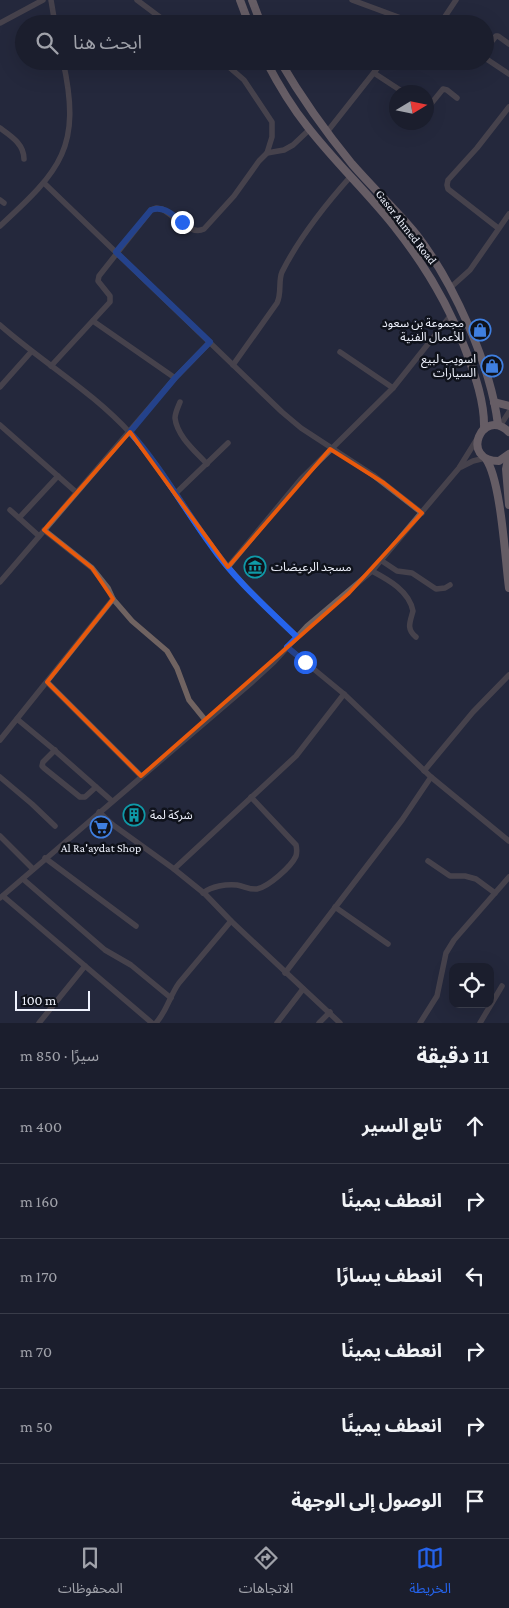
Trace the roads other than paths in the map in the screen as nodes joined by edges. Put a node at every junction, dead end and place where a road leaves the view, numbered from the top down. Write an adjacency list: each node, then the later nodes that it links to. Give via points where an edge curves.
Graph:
1 (43, 0): 14 (street)
2 (51, 0): 8 (street)
3 (137, 0): 9 (street)
4 (240, 0): 10 (main road)
5 (252, 0): 11 (main road)
6 (352, 0): 12 (street)
7 (456, 0): 13 (street)
8 (54, 15)
9 (157, 15)
10 (246, 15)
11 (257, 15)
12 (393, 15)
13 (446, 15)
14 (0, 23)
15 (494, 39): 16 (street, via 496,36)
16 (509, 44)
17 (494, 64): 24 (street)
18 (64, 70): 35 (street, via 71,122 63,153)
19 (232, 70): 32 (street, via 244,80 272,122)
20 (271, 70): 30 (main road, Gaser Ahmed Road)
21 (286, 70): 31 (main road, Gaser Ahmed Road)
22 (376, 70): 23 (street)
23 (374, 73): 25 (street); 31 (street)
24 (509, 74)
25 (392, 85)
26 (457, 98): 27 (street, via 443,89)
27 (434, 100)
28 (509, 107): 38 (street, via 447,185)
29 (0, 128): 33 (street, via 18,143)
30 (310, 129): 32 (street, via 284,150); 34 (main road, Gaser Ahmed Road)
31 (328, 132): 40 (main road, Gaser Ahmed Road, via 416,234)
32 (267, 153): 39 (street, via 204,229 191,229 166,211 156,208)
33 (24, 158)
34 (351, 176): 41 (main road, Gaser Ahmed Road, via 418,258); 47 (street, via 302,239 282,274 277,302)
35 (44, 183): 37 (street); 39 (street)
36 (509, 214): 38 (street)
37 (0, 226)
38 (498, 228): 40 (street, via 470,270)
39 (116, 252): 42 (street, via 98,281 110,296 110,302); 44 (street)
40 (450, 288): 53 (main road, Gaser Ahmed Road, via 472,335)
41 (451, 315): 51 (street); 58 (main road, Gaser Ahmed Road, via 472,365)
42 (93, 321): 48 (street); 49 (street)
43 (0, 325): 45 (street)
44 (210, 342): 47 (street); 49 (street)
45 (31, 352): 48 (street); 50 (street)
46 (340, 352): 51 (street)
47 (233, 365): 63 (street, via 282,412)
48 (51, 366): 59 (street)
49 (175, 378): 59 (street)
50 (0, 387)
51 (393, 388): 63 (street)
52 (180, 402): 66 (street, via 175,416 183,438)
53 (494, 402): 54 (main road); 57 (main road, Gaser Ahmed Road)
54 (509, 406)
55 (509, 412): 57 (street)
56 (0, 425): 68 (street)
57 (499, 425): 58 (main road); 60 (main road)
58 (484, 429): 61 (main road)
59 (130, 432): 69 (street); 70 (street)
60 (509, 432)
61 (478, 438): 65 (main road, via 478,447); 67 (street)
62 (228, 443): 66 (street)
63 (330, 449): 73 (street, via 373,475); 78 (street)
64 (509, 455): 65 (main road, via 499,461); 71 (main road, via 506,469)
65 (485, 458): 67 (street); 82 (main road, via 496,490)
66 (207, 464): 70 (street)
67 (459, 468): 73 (street)
68 (58, 476): 69 (street); 74 (street)
69 (76, 492): 75 (street)
70 (176, 494): 78 (street)
71 (509, 505)
72 (10, 510): 74 (street)
73 (422, 513): 77 (street)
74 (19, 518): 76 (street)
75 (44, 530): 76 (street); 83 (street, via 92,568 108,588)
76 (39, 536): 80 (street)
77 (382, 561): 79 (street); 81 (street, via 397,571 412,573 436,589)
78 (228, 568): 84 (street)
79 (372, 571): 84 (street); 85 (street, via 392,582 407,596 413,611 408,624)
80 (0, 582)
81 (450, 585)
82 (509, 588)
83 (112, 599): 88 (street); 91 (street, via 167,651 188,700)
84 (297, 637): 86 (street)
85 (416, 637)
86 (287, 647): 89 (street); 91 (street)
87 (509, 675): 94 (street)
88 (47, 682): 90 (street); 95 (street)
89 (344, 694): 94 (street); 99 (street, via 296,756)
90 (17, 719): 92 (street); 93 (street)
91 (206, 721): 95 (street)
92 (0, 740)
93 (55, 750): 98 (street); 98 (street, via 43,762 44,768 80,797 85,797)
94 (424, 771): 97 (street)
95 (141, 776): 100 (street)
96 (0, 777): 102 (street)
97 (430, 777): 104 (street); 114 (street, via 402,820)
98 (96, 787): 100 (street)
99 (251, 797): 108 (street); 111 (street, via 296,845 295,857 266,886 252,890 224,885)
100 (112, 802): 101 (street)
101 (99, 812): 105 (street); 108 (street)
102 (55, 826)
103 (0, 836): 107 (street)
104 (509, 841)
105 (45, 858): 107 (street); 116 (street)
106 (428, 861): 112 (street, via 450,876 476,879)
107 (33, 869): 110 (street)
108 (174, 869): 111 (street)
109 (509, 877): 112 (street)
110 (22, 879): 113 (street); 122 (street, via 105,950 131,965)
111 (203, 893): 115 (street)
112 (495, 894): 130 (street, via 446,953 437,996)
113 (1, 897): 118 (street)
114 (336, 907): 117 (street); 119 (street)
115 (231, 922): 119 (street); 122 (street, via 190,969)
116 (136, 926)
117 (388, 944)
118 (85, 966): 124 (street); 125 (street)
119 (285, 973): 121 (street)
120 (502, 986): 131 (street)
121 (303, 988): 123 (street); 127 (street)
122 (171, 998): 126 (street)
123 (330, 1012): 128 (street); 129 (street)
124 (39, 1023)
125 (152, 1023)
126 (156, 1023)
127 (278, 1023)
128 (320, 1023)
129 (340, 1023)
130 (420, 1023)
131 (480, 1023)

